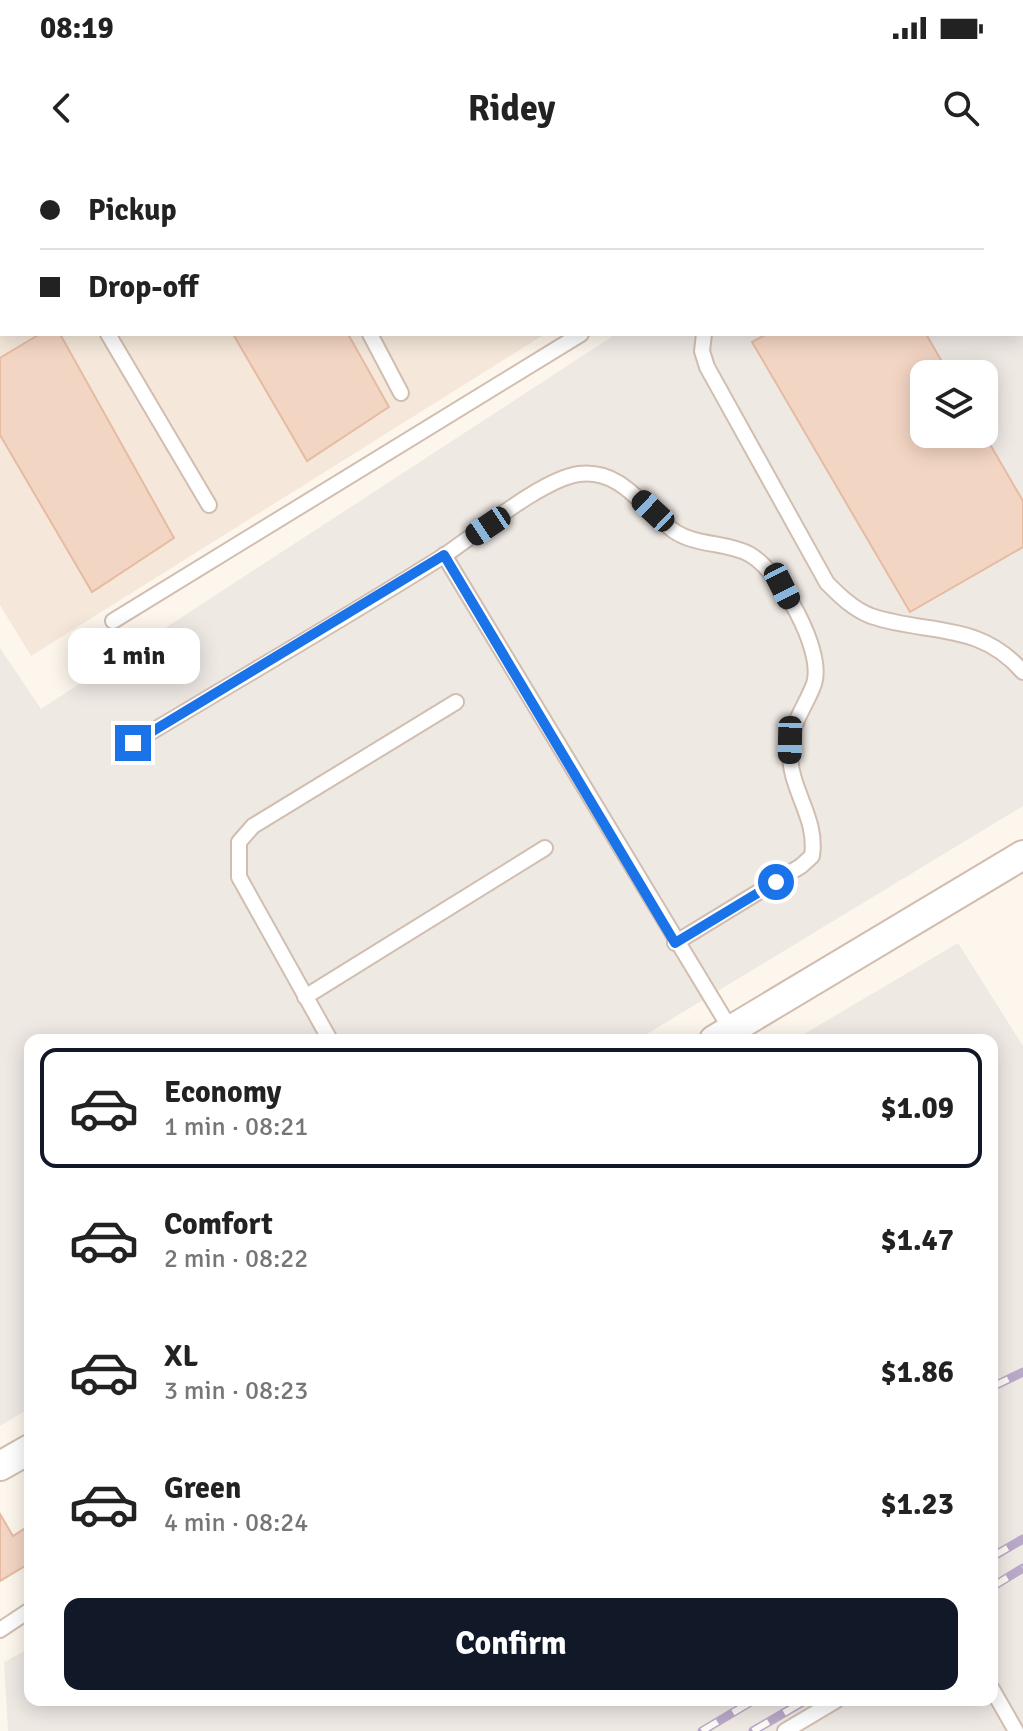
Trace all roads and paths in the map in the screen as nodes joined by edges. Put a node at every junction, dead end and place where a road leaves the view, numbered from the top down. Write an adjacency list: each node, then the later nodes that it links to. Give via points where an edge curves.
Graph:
1 (109, 336): 6 (lane)
2 (371, 336): 5 (lane)
3 (578, 336): 8 (lane)
4 (704, 336): 9 (lane, via 707,367 827,583 870,615 991,643)
5 (401, 393)
6 (209, 505)
7 (444, 555): 11 (lane); 14 (lane); 14 (lane, via 554,482 580,474 608,477 630,490 676,533 749,554 782,586 816,662 814,683 790,740 794,786 812,822 812,856)
8 (113, 621)
9 (1023, 672)
10 (456, 702): 15 (lane, via 253,826 239,842 239,877)
11 (133, 743)
12 (545, 848): 15 (lane)
13 (1023, 855): 18 (street)
14 (675, 943): 17 (lane)
15 (305, 997): 16 (lane)
16 (327, 1034)
17 (722, 1034)
18 (725, 1034)
19 (24, 1452): 20 (street)
20 (0, 1466)
21 (24, 1614): 22 (lane)
22 (0, 1630)
23 (998, 1700): 26 (lane)
24 (827, 1706): 25 (lane)
25 (785, 1731)
26 (1016, 1731)

